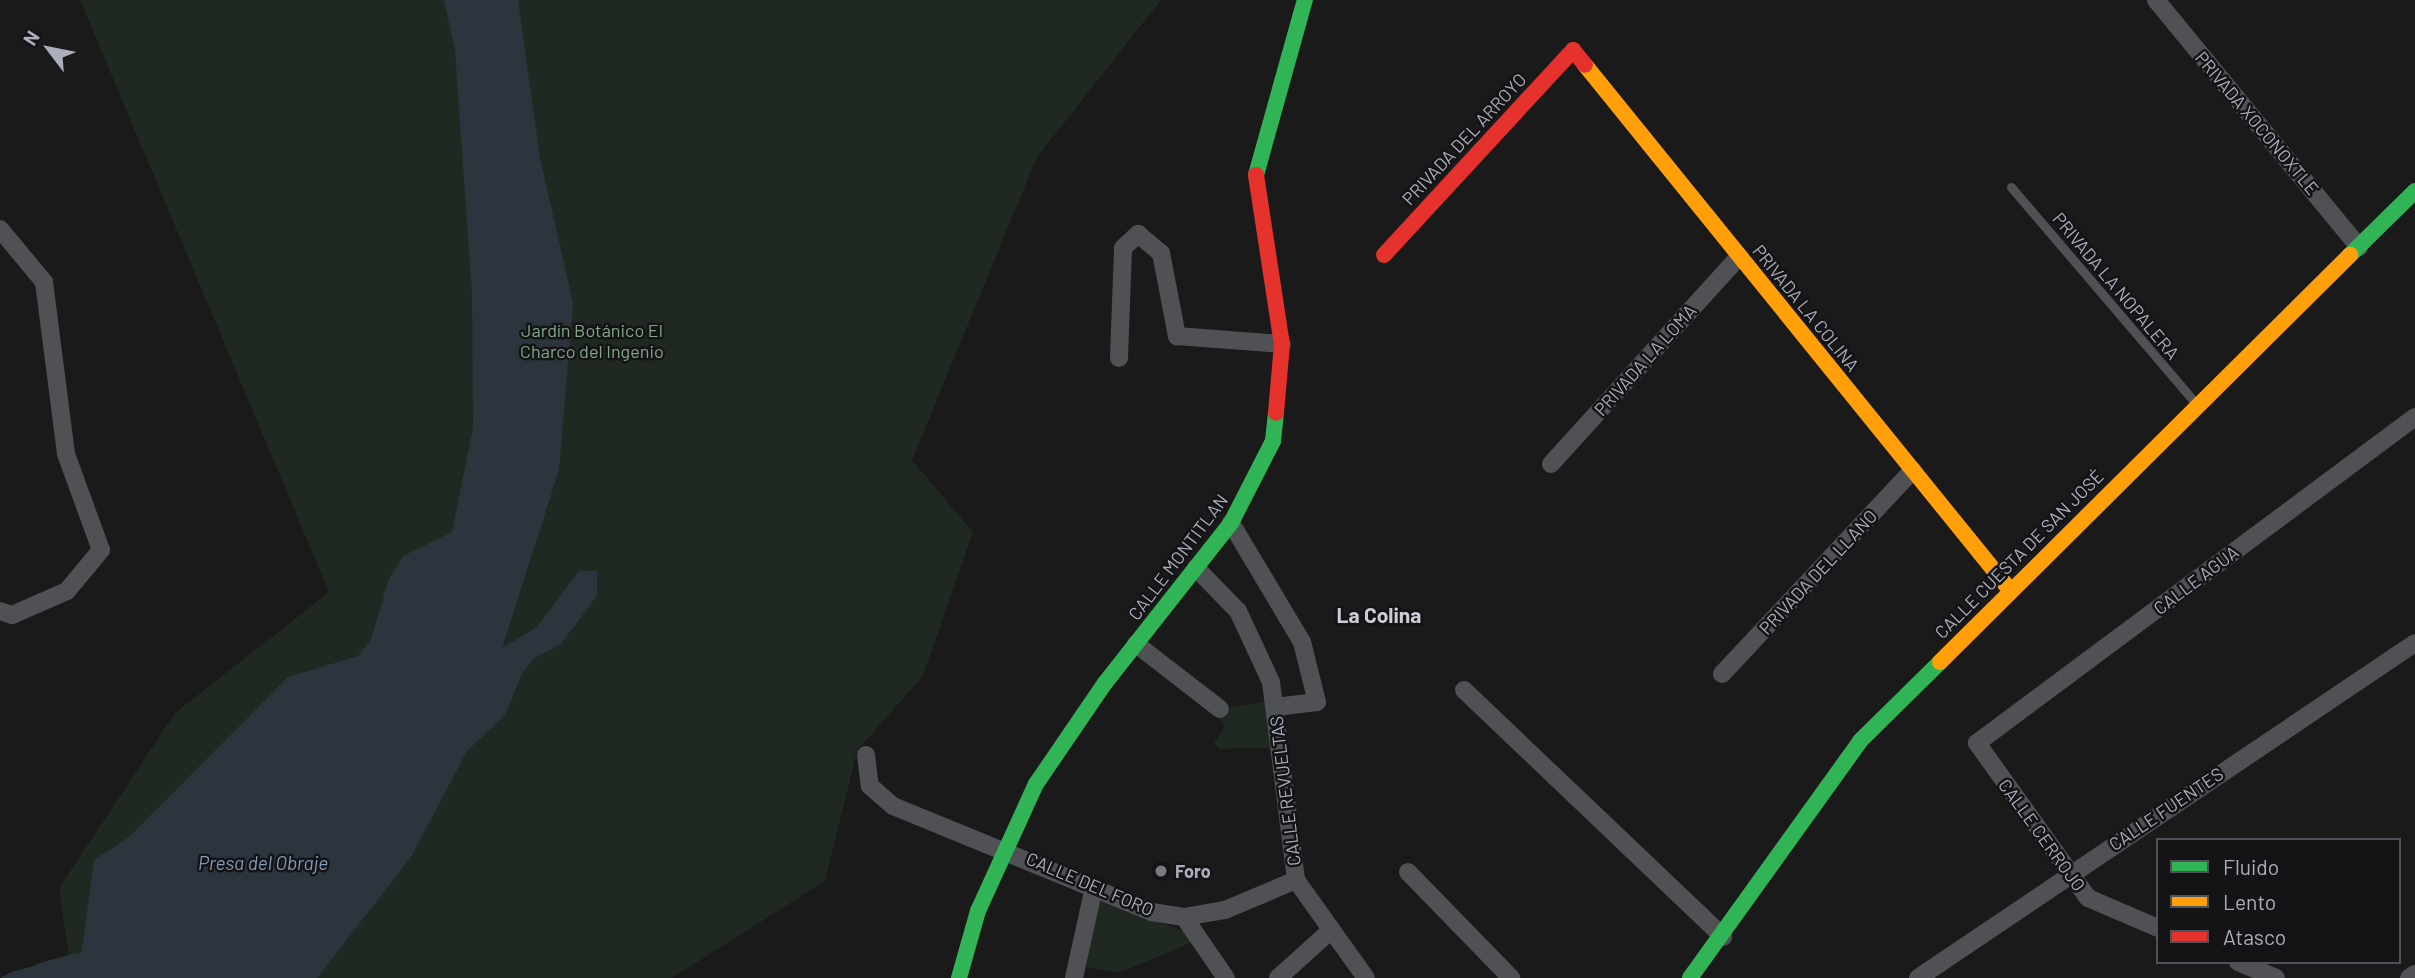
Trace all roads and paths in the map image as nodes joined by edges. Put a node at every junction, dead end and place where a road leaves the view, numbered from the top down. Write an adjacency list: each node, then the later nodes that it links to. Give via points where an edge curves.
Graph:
1 (1304, 0): 10 (street, CALLE MONTITLAN, via 1297,47 1256,174)
2 (2156, 0): 7 (street, PRIVADA XOCONOXTLE)
3 (1573, 50): 8 (street, PRIVADA DEL ARROYO); 9 (street, PRIVADA LA COLINA)
4 (2011, 187): 12 (lane, PRIVADA LA NOPALERA)
5 (2415, 191): 7 (street, CALLE CUESTA DE SAN JOSÉ)
6 (0, 229): 19 (street, via 44,282 66,454 102,550 67,590 12,615)
7 (2359, 247): 12 (street, CALLE CUESTA DE SAN JOSÉ)
8 (1384, 255)
9 (1739, 257): 14 (street, PRIVADA LA LOMA); 15 (street, PRIVADA LA COLINA)
10 (1282, 344): 11 (street, via 1177,337 1161,253 1138,234 1123,248); 16 (street, CALLE MONTITLAN, via 1273,441)
11 (1119, 358)
12 (2197, 405): 18 (street, CALLE CUESTA DE SAN JOSÉ)
13 (2415, 417): 26 (street, CALLE AGUA)
14 (1551, 464)
15 (1913, 470): 18 (street, PRIVADA LA COLINA); 22 (street, PRIVADA DEL LLANO)
16 (1231, 523): 17 (street, CALLE MONTITLAN); 24 (street, CALLE REVUELTAS, via 1287,611 1317,702)
17 (1196, 569): 20 (street, CALLE MONTITLAN); 24 (street, CALLE REVUELTAS, via 1238,611 1271,682)
18 (2010, 590): 36 (street, CALLE CUESTA DE SAN JOSÉ, via 1829,776)
19 (0, 611)
20 (1136, 643): 25 (street); 28 (street, CALLE MONTITLAN, via 1062,742)
21 (2415, 643): 30 (street, CALLE FUENTES)
22 (1722, 674)
23 (1464, 690): 36 (street)
24 (1275, 707): 31 (street, CALLE REVUELTAS)
25 (1220, 709)
26 (1977, 743): 30 (street, CALLE CERROJO)
27 (866, 755): 28 (street, CALLE DEL FORO, via 870,786 893,806 937,828)
28 (1005, 848): 32 (street, CALLE DEL FORO); 39 (street, CALLE MONTITLAN, via 978,911)
29 (1408, 873): 44 (street)
30 (2067, 876): 34 (street, CALLE CERROJO, via 2088,898); 46 (street, CALLE FUENTES)
31 (1296, 880): 33 (street, CALLE DEL FORO, via 1225,910); 35 (street, CALLE REVUELTAS)
32 (1094, 887): 33 (street, CALLE DEL FORO, via 1152,912); 40 (street)
33 (1184, 917): 41 (street)
34 (2156, 927)
35 (1330, 931): 42 (street); 43 (street, CALLE REVUELTAS)
36 (1723, 937): 45 (street, CALLE CUESTA DE SAN JOSÉ)
37 (2243, 964): 47 (street)
38 (2415, 974): 48 (street)
39 (959, 978)
40 (1074, 978)
41 (1226, 978)
42 (1278, 978)
43 (1366, 978)
44 (1511, 978)
45 (1690, 978)
46 (1918, 978)
47 (2276, 978)
48 (2409, 978)

